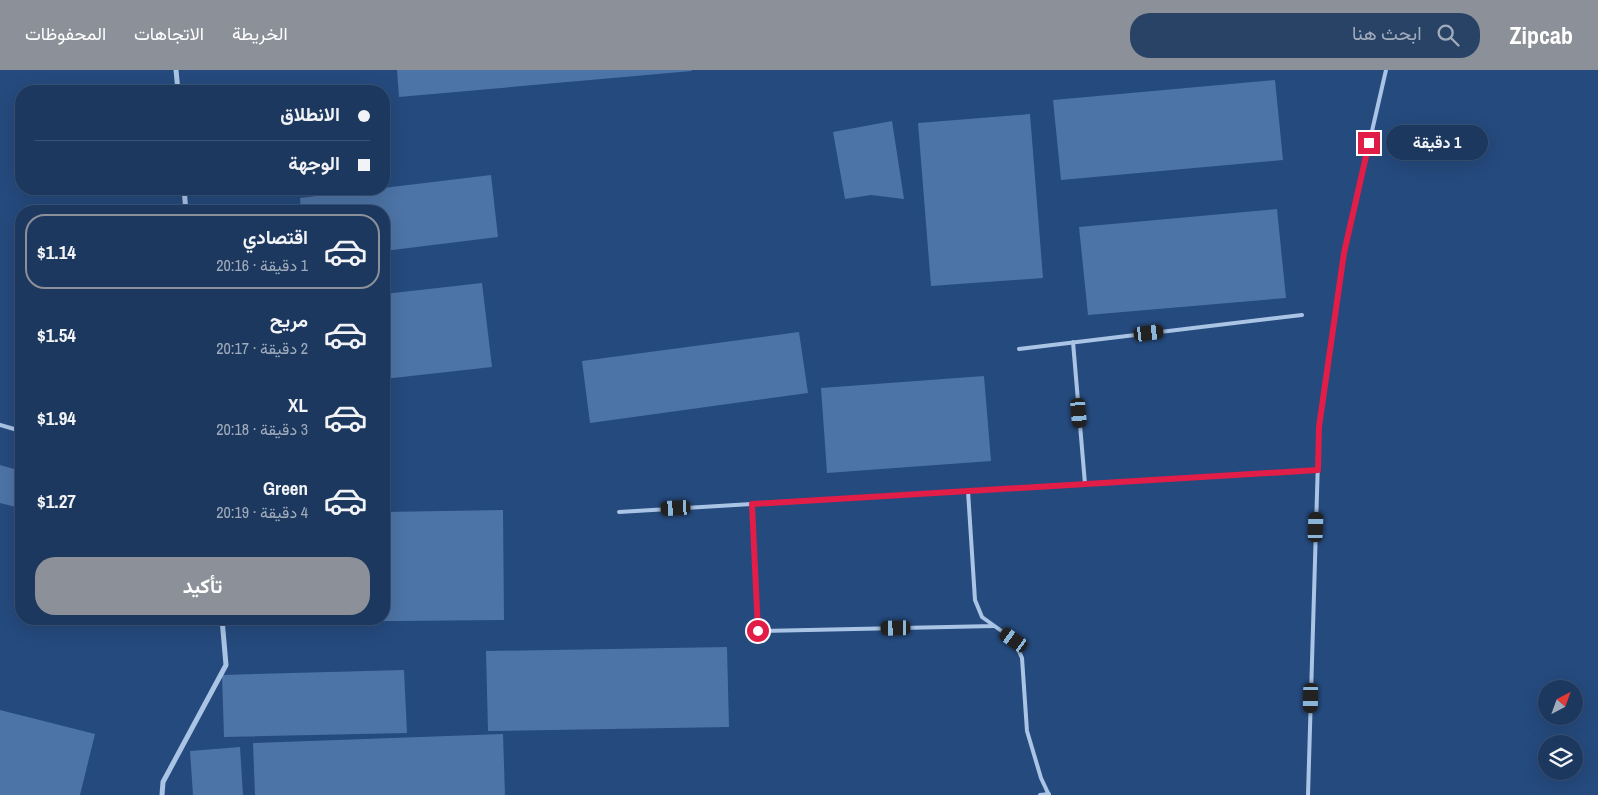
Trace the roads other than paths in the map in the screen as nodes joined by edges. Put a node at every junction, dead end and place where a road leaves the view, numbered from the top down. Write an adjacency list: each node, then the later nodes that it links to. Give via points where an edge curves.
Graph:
1 (176, 70): 3 (street)
2 (1386, 70): 9 (lane, via 1344,253 1319,427)
3 (177, 85)
4 (1302, 315): 5 (lane)
5 (1073, 342): 6 (lane); 10 (lane)
6 (1019, 349)
7 (0, 425): 8 (lane)
8 (15, 429)
9 (1318, 470): 10 (lane); 19 (lane)
10 (1085, 484): 11 (lane)
11 (968, 491): 12 (lane); 15 (lane, via 975,600 982,617)
12 (752, 504): 13 (lane); 15 (lane, via 758,631)
13 (620, 512)
14 (223, 625): 16 (street, via 226,665 162,782)
15 (994, 626): 18 (lane, via 1014,640 1022,658 1027,731)
16 (162, 795)
17 (1040, 795): 18 (lane)
18 (1049, 795)
19 (1308, 795)

